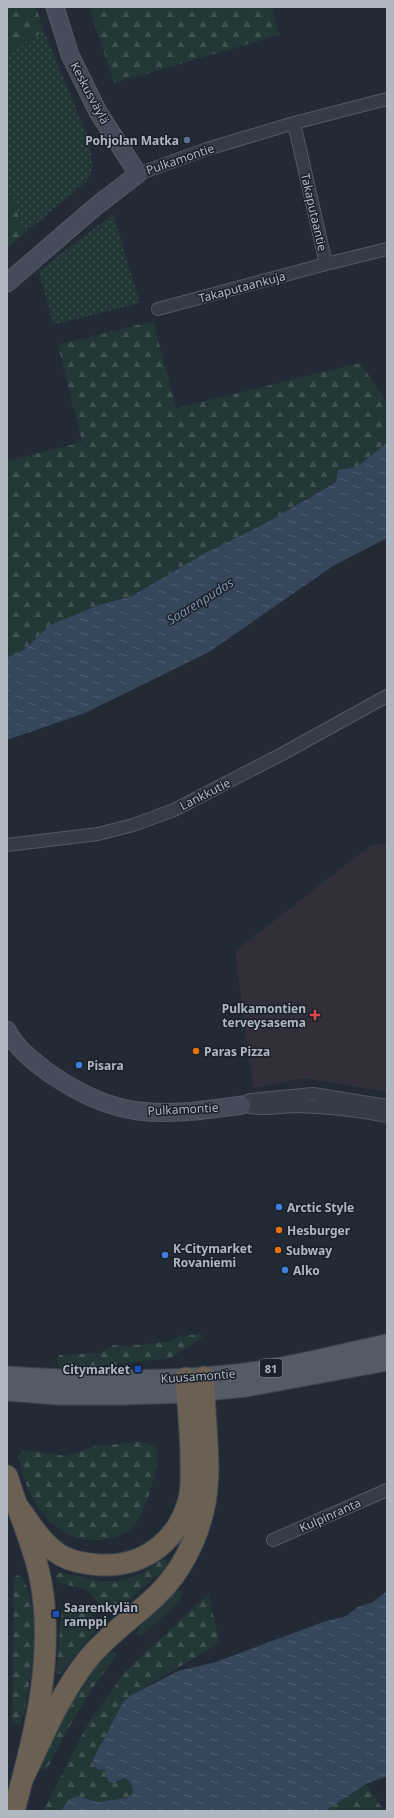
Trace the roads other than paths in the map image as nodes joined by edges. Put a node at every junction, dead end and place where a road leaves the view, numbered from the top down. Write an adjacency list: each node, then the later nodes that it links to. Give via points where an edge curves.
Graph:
1 (54, 7): 4 (street, Keskusväylä, via 70,55 98,112)
2 (387, 99): 3 (street, Pulkamontie)
3 (294, 123): 4 (street, Pulkamontie, via 207,149); 6 (street, Takaputaantie)
4 (138, 174): 7 (street, Pulkamontie, via 95,207)
5 (387, 249): 6 (street, Takaputaantie)
6 (326, 264): 8 (street, Takaputaankuja)
7 (7, 283)
8 (158, 309)
9 (387, 696): 10 (street, Lankkutie, via 174,810 98,834)
10 (7, 845)
11 (7, 1030): 12 (street, Pulkamontie, via 38,1065 84,1093 115,1106 163,1112)
12 (242, 1105): 13 (street, Pulkamontie, via 250,1100 313,1094); 14 (street, Pulkamontie, via 252,1108 342,1108)
13 (387, 1106)
14 (387, 1116)
15 (387, 1344): 18 (main road, Kuusamontie / 81, via 226,1375)
16 (387, 1361): 18 (main road, Kuusamontie / 81, via 246,1387)
17 (7, 1376): 19 (main road, Kuusamontie / 81)
18 (195, 1384): 19 (main road, Kuusamontie / 81, via 99,1380); 23 (highway, via 190,1499 179,1523 168,1539 155,1550 126,1564 90,1564 75,1561 61,1555 42,1539); 25 (highway, via 208,1467 200,1523 190,1547 174,1575 159,1593 106,1639 73,1678)
19 (42, 1386): 20 (main road, Kuusamontie / 81)
20 (7, 1391)
21 (7, 1476): 23 (highway)
22 (387, 1490): 24 (street, Kulpinranta)
23 (19, 1508): 25 (highway, via 40,1578 45,1621 44,1664 38,1711)
24 (273, 1540)
25 (24, 1776): 26 (highway)
26 (14, 1811)

